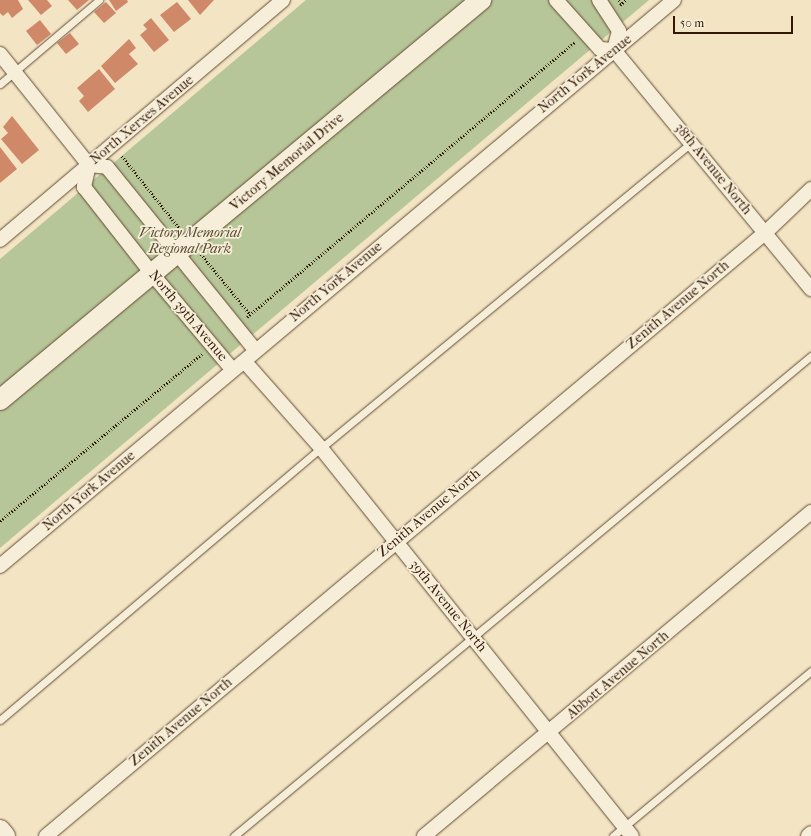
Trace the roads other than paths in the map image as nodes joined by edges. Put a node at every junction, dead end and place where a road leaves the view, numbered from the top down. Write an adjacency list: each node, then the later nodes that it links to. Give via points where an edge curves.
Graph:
1 (99, 0): 9 (lane)
2 (283, 0): 12 (street, North Xerxes Avenue)
3 (481, 0): 16 (street, Victory Memorial Drive)
4 (556, 0): 7 (street, via 600,49)
5 (599, 0): 7 (street, via 619,31)
6 (674, 0): 7 (street, North York Avenue)
7 (614, 50): 11 (street, 38th Avenue North); 19 (street, North York Avenue)
8 (0, 54): 9 (street)
9 (14, 72): 10 (lane); 12 (street)
10 (0, 84)
11 (692, 142): 14 (street, 38th Avenue North); 24 (lane)
12 (89, 165): 15 (street, North Xerxes Avenue); 16 (street, via 107,167); 17 (street, North 39th Avenue, via 84,187)
13 (811, 189): 14 (street, Zenith Avenue North)
14 (765, 233): 18 (street, 38th Avenue North); 26 (street, Zenith Avenue North)
15 (0, 240)
16 (177, 252): 17 (street, Victory Memorial Drive); 19 (street)
17 (153, 275): 22 (street, North 39th Avenue); 23 (street, Victory Memorial Drive)
18 (811, 289)
19 (255, 350): 21 (street, North York Avenue)
20 (811, 356): 28 (lane)
21 (245, 362): 22 (street, North York Avenue); 24 (street, 39th Avenue North)
22 (232, 369): 27 (street, North York Avenue)
23 (0, 400)
24 (321, 448): 26 (street, 39th Avenue North); 30 (lane)
25 (811, 512): 31 (street, Abbott Avenue North)
26 (396, 541): 28 (street, 39th Avenue North); 36 (street, Zenith Avenue North)
27 (0, 566)
28 (472, 637): 31 (street, 39th Avenue North); 37 (lane)
29 (811, 671): 33 (lane)
30 (0, 720)
31 (549, 732): 33 (street, 39th Avenue North); 38 (street, Abbott Avenue North)
32 (0, 830): 35 (street)
33 (628, 831): 39 (lane)
34 (811, 833): 40 (street)
35 (5, 836)
36 (46, 836)
37 (234, 836)
38 (424, 836)
39 (613, 836)
40 (808, 836)

